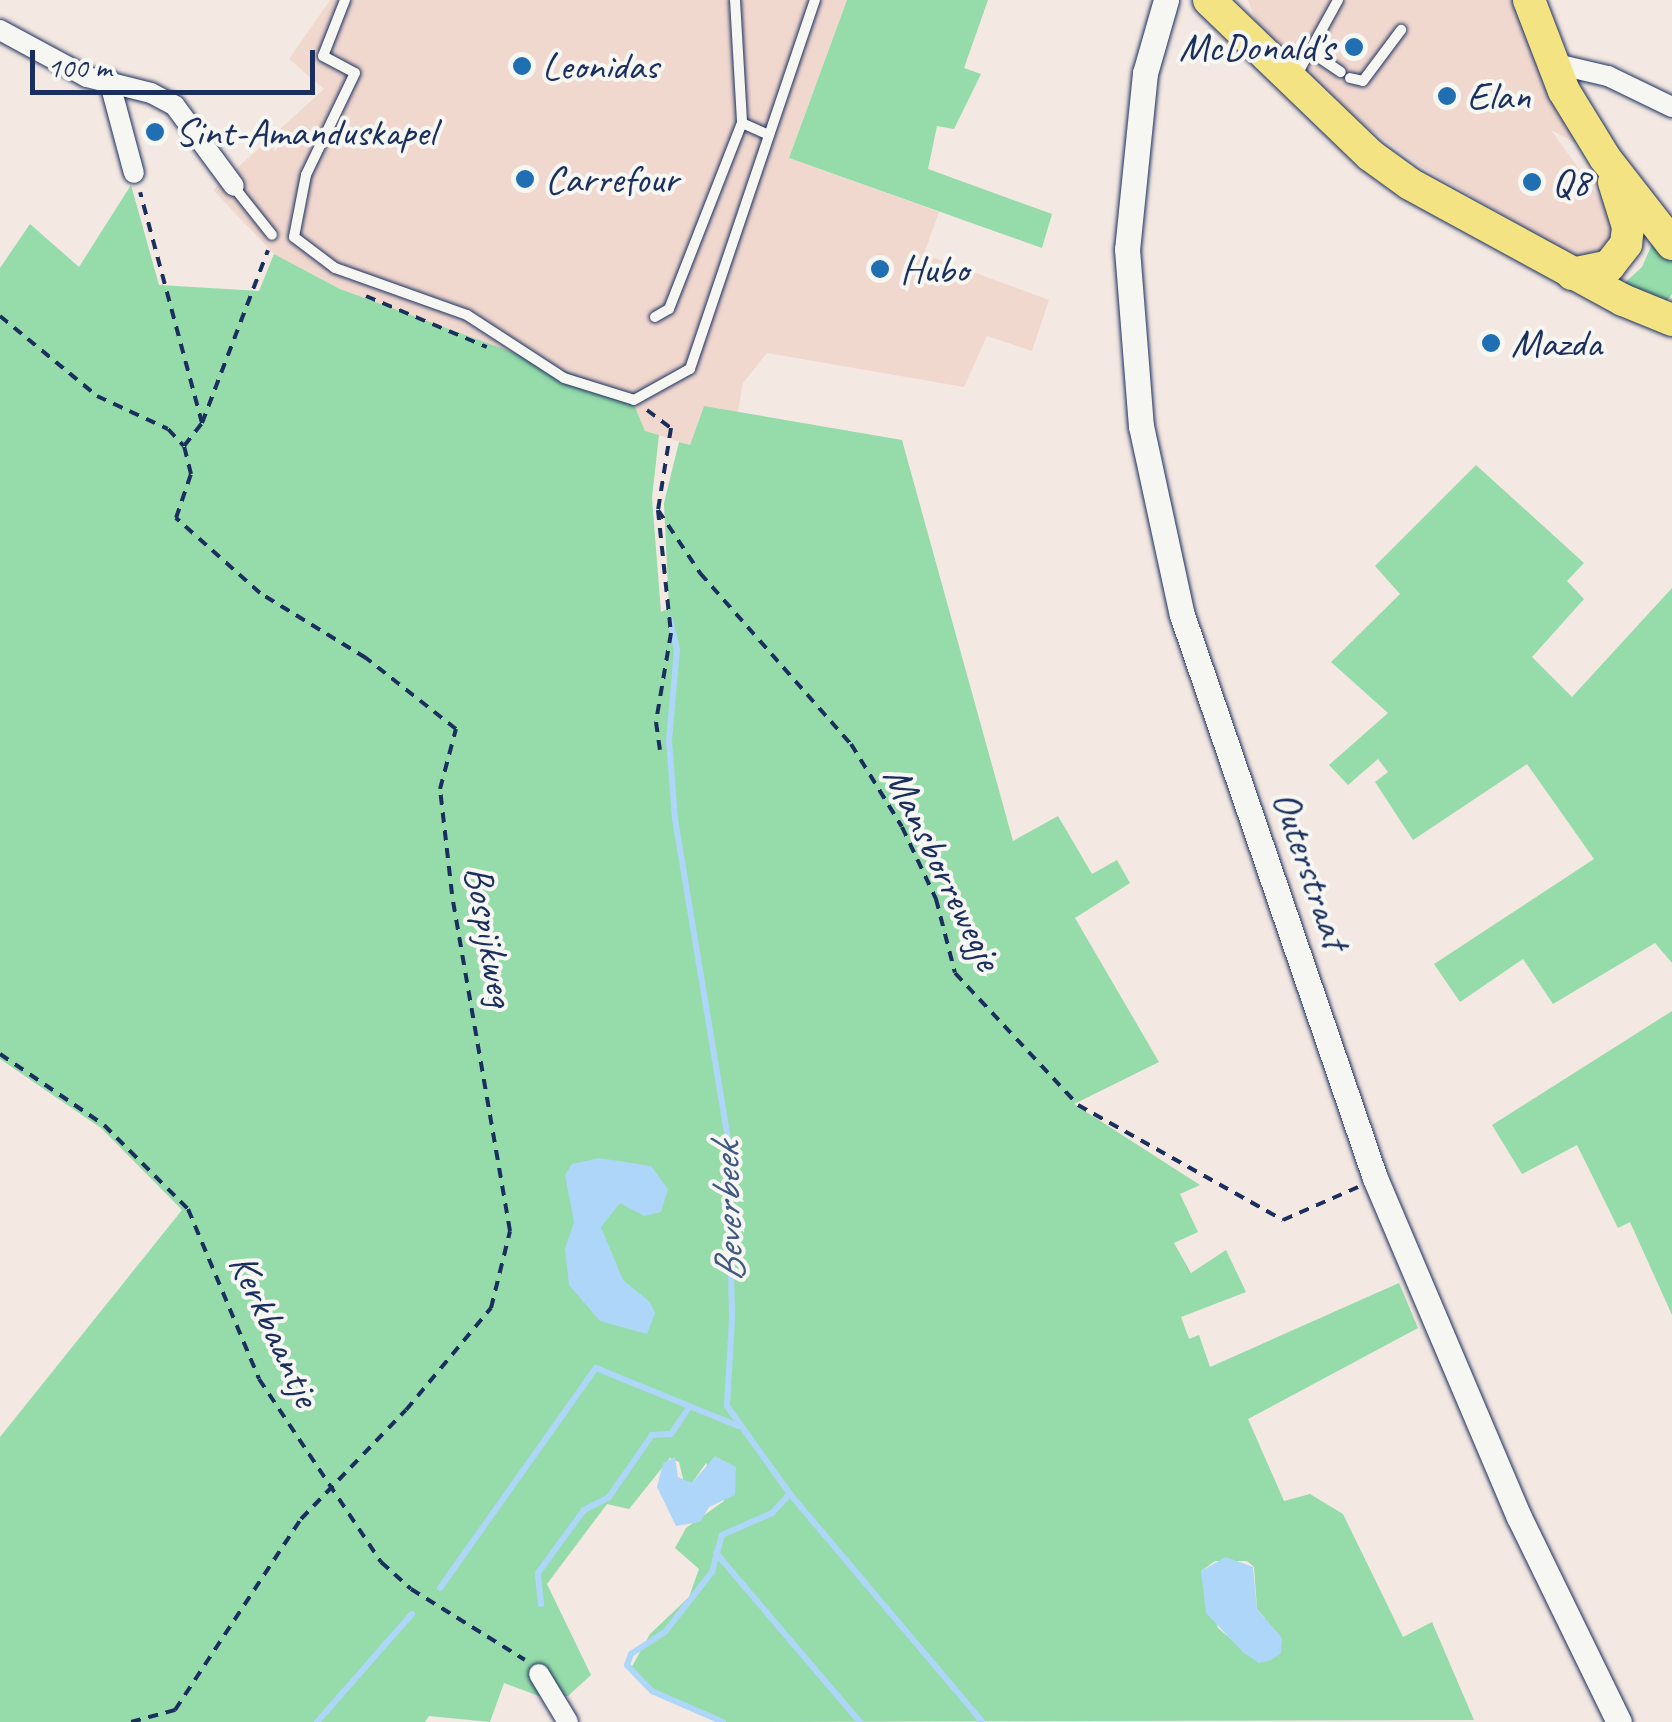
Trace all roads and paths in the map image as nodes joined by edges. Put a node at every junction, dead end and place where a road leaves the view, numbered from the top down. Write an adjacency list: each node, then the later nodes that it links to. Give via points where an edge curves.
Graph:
1 (345, 0): 28 (lane, via 322,56 355,73 306,176 294,237 335,268 466,315 564,378)
2 (735, 0): 15 (lane)
3 (814, 0): 16 (lane)
4 (1209, 0): 13 (main road)
5 (1338, 0): 10 (lane)
6 (1529, 0): 11 (main road)
7 (1161, 2): 34 (street, Outerstraat, via 1145,73 1126,249 1141,426 1182,615)
8 (0, 30): 12 (street, via 88,77)
9 (1401, 30): 10 (lane, via 1363,80 1320,58)
10 (1321, 33): 13 (lane)
11 (1552, 63): 14 (street, via 1608,76); 17 (main road)
12 (109, 80): 18 (street); 19 (street, via 175,106)
13 (1293, 82): 22 (main road, via 1410,184)
14 (1672, 107)
15 (742, 123): 16 (lane); 25 (lane, via 669,310)
16 (767, 134): 28 (lane, via 690,368)
17 (1605, 158): 21 (main road); 22 (main road, via 1628,226 1626,244 1609,266)
18 (134, 172): 29 (path)
19 (234, 186): 20 (lane)
20 (272, 235): 29 (path)
21 (1672, 244)
22 (1572, 274): 26 (main road)
23 (358, 293): 27 (path)
24 (0, 316): 30 (path, via 97,396 168,429)
25 (654, 317)
26 (1672, 320)
27 (497, 351)
28 (634, 400): 31 (path, via 671,428)
29 (202, 424): 30 (path)
30 (184, 446): 35 (path, Bospijkweg, via 191,474 176,518 260,592 366,658 456,730 440,789 452,894 507,1190 505,1265 491,1308 406,1410)
31 (658, 510): 32 (path, via 671,633 656,722); 34 (path, Mansborrewegje, via 700,573 851,744 902,826 936,899 955,973 1078,1105 1283,1220)
32 (660, 750)
33 (0, 1054): 35 (path, Kerkbaantje, via 104,1125 188,1210 259,1380)
34 (1375, 1178): 39 (street, Outerstraat, via 1519,1518)
35 (328, 1487): 36 (path, Kerkbaantje, via 400,1581 510,1648); 37 (path, Bospijkweg, via 175,1710)
36 (539, 1674): 38 (street)
37 (131, 1722)
38 (568, 1722)
39 (1620, 1722)

